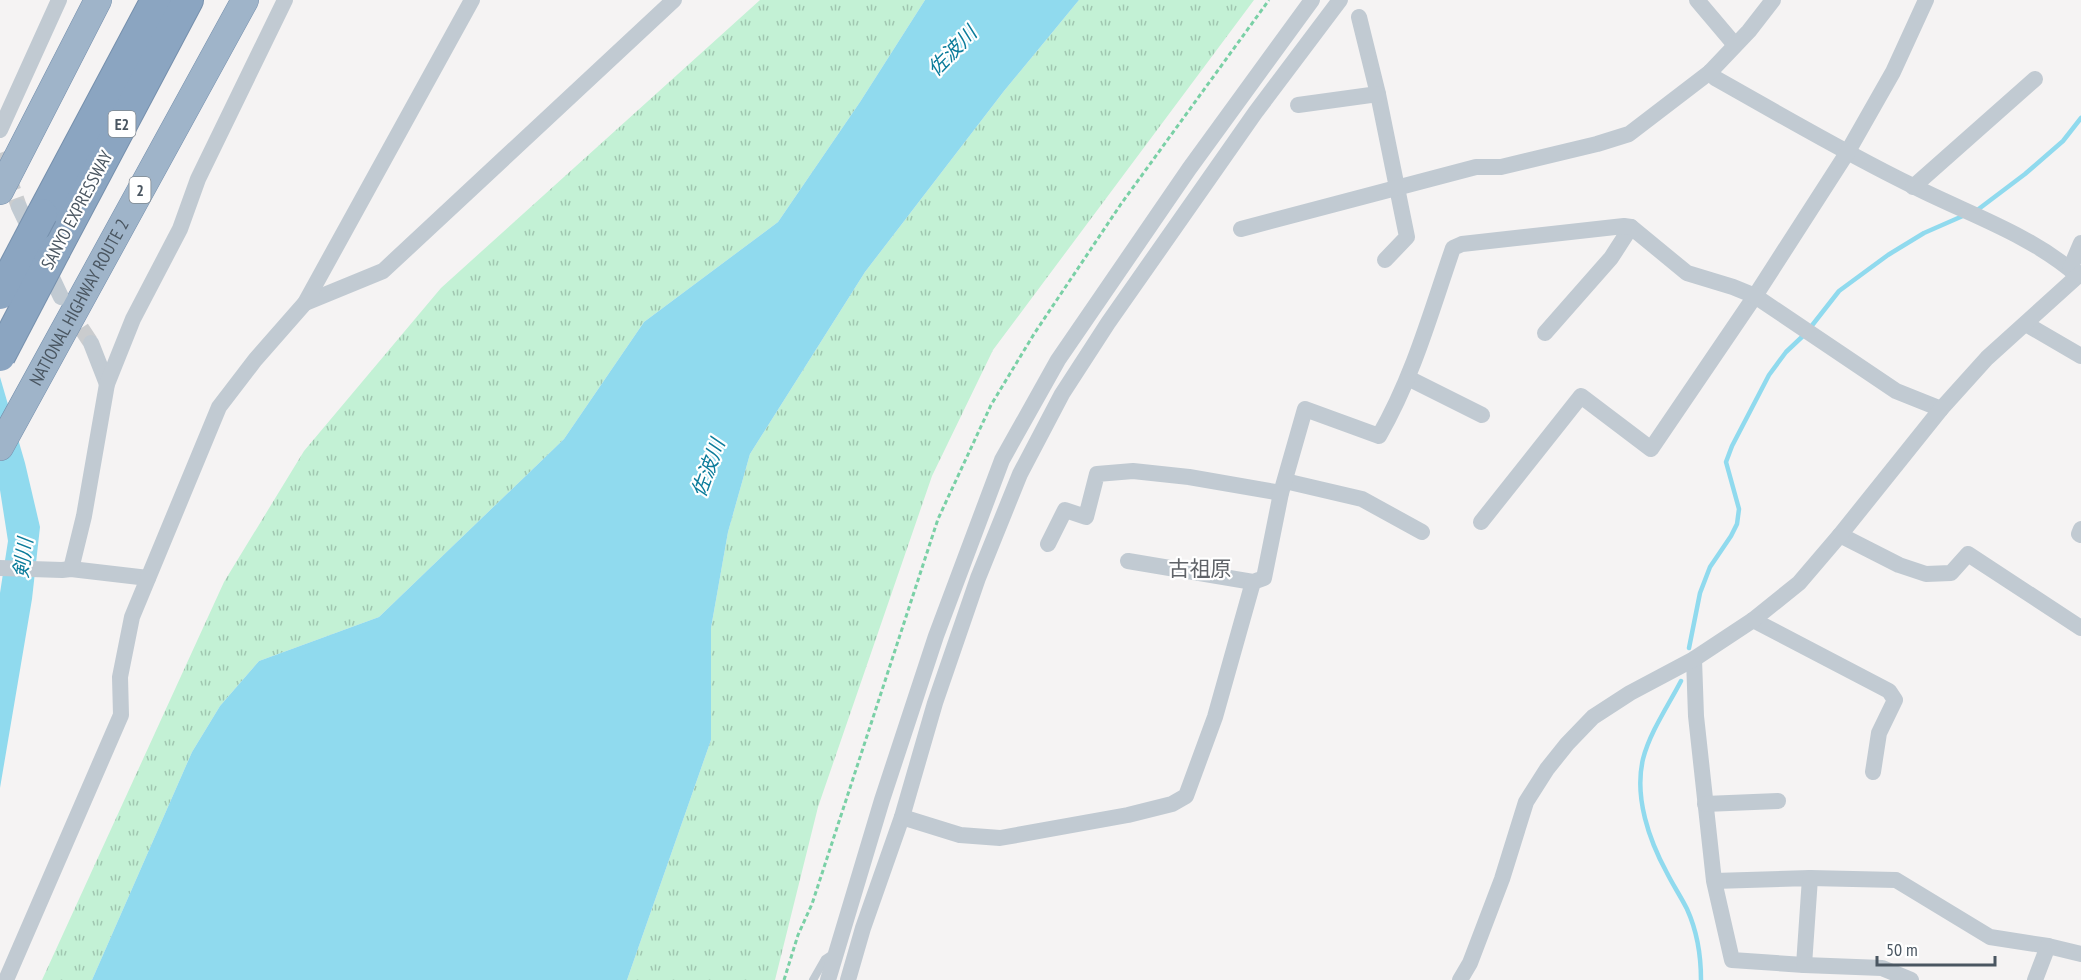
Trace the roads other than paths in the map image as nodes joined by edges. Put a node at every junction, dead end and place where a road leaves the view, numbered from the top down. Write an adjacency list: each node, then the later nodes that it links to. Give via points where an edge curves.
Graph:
1 (59, 0): 20 (street)
2 (98, 0): 24 (highway)
3 (156, 0): 24 (highway, SANYO EXPRESSWAY / E2)
4 (188, 0): 37 (highway, SANYO EXPRESSWAY / E2, bridge)
5 (245, 0): 43 (highway, NATIONAL HIGHWAY ROUTE 2 / 2)
6 (285, 0): 40 (street, via 198,179 180,230 133,320)
7 (472, 0): 33 (street)
8 (674, 0): 33 (street, via 383,271)
9 (1312, 0): 66 (street, via 1189,169 1058,360 1002,460 936,636)
10 (1340, 0): 62 (street, via 1255,113 1062,394 1020,474 978,578)
11 (1697, 0): 15 (street)
12 (1773, 0): 15 (street)
13 (1926, 0): 21 (street, via 1893,72)
14 (1359, 17): 18 (street)
15 (1735, 45): 16 (street)
16 (1710, 72): 21 (street); 23 (street, via 1629,134)
17 (2035, 79): 22 (street)
18 (1378, 93): 19 (street); 23 (street)
19 (1298, 105)
20 (0, 130)
21 (1847, 153): 22 (street); 31 (street)
22 (1913, 187): 29 (street, via 2019,236)
23 (1398, 188): 26 (street); 28 (street, via 1407,237)
24 (20, 204): 30 (highway, SANYO EXPRESSWAY / E2, bridge); 32 (street)
25 (1631, 227): 31 (street, via 1688,273); 35 (street, via 1611,258); 39 (street, via 1453,248)
26 (1240, 230)
27 (2081, 243): 29 (street)
28 (1385, 260)
29 (2076, 273): 34 (street)
30 (0, 294)
31 (1755, 296): 41 (street, via 1896,391); 45 (street, via 1651,449 1581,396)
32 (61, 297)
33 (305, 303): 54 (street, via 219,407)
34 (2026, 324): 38 (street); 41 (street, via 1987,358)
35 (1545, 333)
36 (91, 343): 40 (street)
37 (0, 356)
38 (2081, 356)
39 (1408, 378): 42 (street); 44 (street, via 1379,436 1305,409)
40 (107, 384): 53 (street, via 84,516)
41 (1941, 409): 48 (street)
42 (1482, 415)
43 (0, 447)
44 (1283, 487): 47 (street, via 1362,499); 50 (street, via 1133,471 1097,474 1086,517 1065,510); 55 (street, via 1264,578)
45 (1481, 522)
46 (2081, 529): 49 (street)
47 (1422, 532)
48 (1840, 535): 56 (street, via 1799,583); 57 (street, via 1926,574 1951,573 1968,554)
49 (2081, 535)
50 (1048, 544)
51 (1128, 561): 55 (street)
52 (0, 568): 53 (street)
53 (67, 570): 54 (street)
54 (148, 578): 70 (street, via 132,617 120,677 121,715)
55 (1253, 582): 62 (street, via 1215,717 1186,796 1172,804 1128,815 1000,838 960,835)
56 (1753, 620): 58 (street); 59 (street, via 1889,691 1895,700 1879,733)
57 (2081, 628)
58 (1694, 659): 61 (street); 74 (street, via 1593,717 1547,769 1526,802 1502,879)
59 (1873, 772)
60 (1778, 801): 61 (street)
61 (1705, 804): 64 (street)
62 (902, 817): 73 (street)
63 (1810, 878): 64 (street); 65 (street, via 1896,880 1990,937); 68 (street)
64 (1714, 881): 69 (street, via 1731,960)
65 (2048, 946): 67 (street); 76 (street)
66 (836, 952): 71 (lane, via 825,959); 72 (street)
67 (2081, 954)
68 (1804, 965): 69 (street); 75 (street, via 1882,968)
69 (1785, 972)
70 (6, 980)
71 (813, 980)
72 (828, 980)
73 (849, 980)
74 (1460, 980)
75 (1911, 980)
76 (2035, 980)

